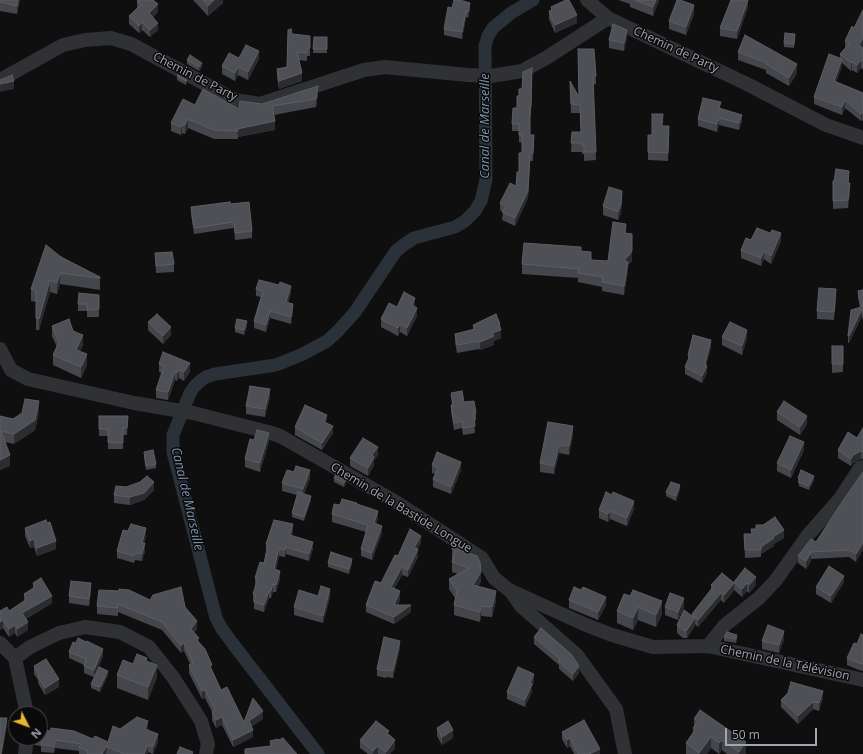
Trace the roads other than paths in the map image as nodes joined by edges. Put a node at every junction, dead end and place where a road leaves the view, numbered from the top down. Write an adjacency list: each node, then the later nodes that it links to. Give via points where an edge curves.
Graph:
1 (587, 0): 2 (street, Chemin de Party)
2 (608, 18): 3 (street, Chemin de Party, via 546,58 522,70 491,76 385,67 364,70 260,104 235,100 131,44 112,38 63,45); 4 (street, Chemin de Party, via 826,125)
3 (0, 80)
4 (863, 138)
5 (0, 349): 7 (street, Chemin de la Bastide Longue, via 11,370 28,380 193,413 280,436 396,502 482,558 494,578)
6 (863, 467): 9 (street, via 839,500 808,535 776,580 760,598 725,625)
7 (509, 590): 9 (street, Chemin de la Bastide Longue, via 586,625 653,647); 14 (street, via 521,606 577,655 616,709)
8 (0, 643): 10 (street)
9 (708, 646): 11 (street, Chemin de la Télévision)
10 (14, 658): 12 (street); 13 (street, via 59,633 85,627 120,632 149,647 173,677 201,721 208,744)
11 (863, 680)
12 (25, 706)
13 (206, 754)
14 (625, 754)

